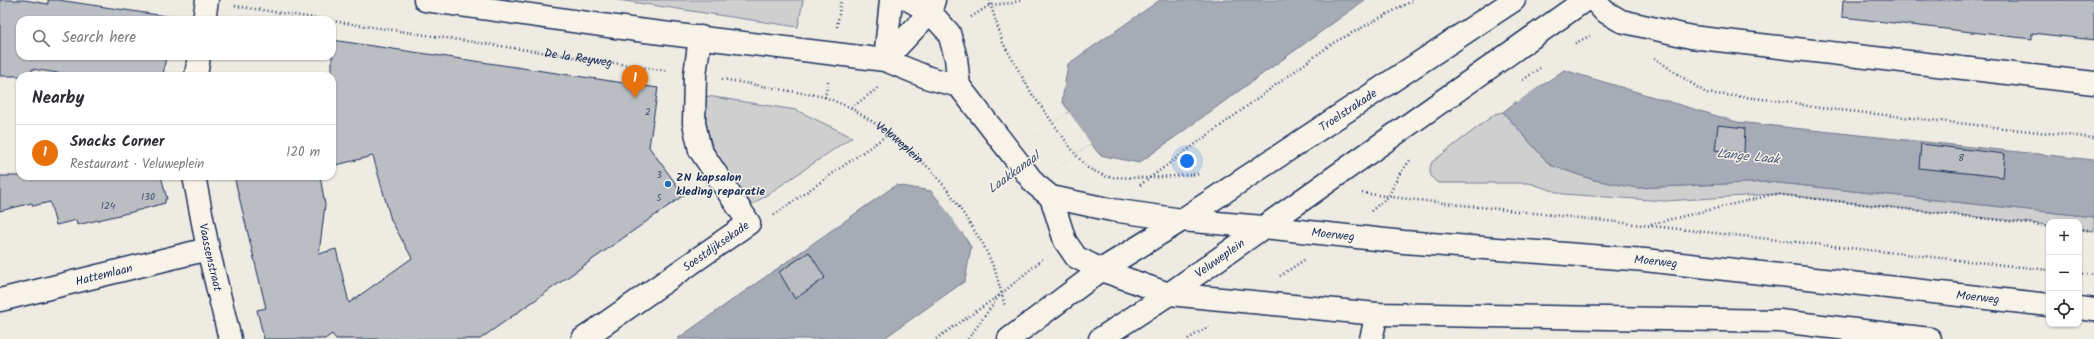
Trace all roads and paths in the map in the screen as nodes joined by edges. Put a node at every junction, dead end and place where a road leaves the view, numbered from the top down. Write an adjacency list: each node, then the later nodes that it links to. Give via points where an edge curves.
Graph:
1 (841, 0): 20 (path)
2 (891, 0): 22 (street)
3 (909, 0): 12 (street)
4 (989, 0): 11 (path)
5 (1021, 0): 11 (path)
6 (1414, 0): 34 (path, via 1333,43)
7 (1514, 0): 38 (street, Troelstrakade)
8 (1585, 0): 41 (street, via 1322,187)
9 (1594, 0): 15 (street, via 1604,11)
10 (436, 1): 18 (street)
11 (990, 5): 32 (path, via 1003,43 1032,94)
12 (932, 6): 22 (street); 28 (street, via 949,33 956,58)
13 (206, 7): 14 (path)
14 (290, 16)
15 (1621, 21): 17 (street); 19 (path)
16 (336, 22): 26 (path, De la Reyweg)
17 (1656, 29): 27 (street, via 1691,37); 31 (path, via 1652,58 1706,93)
18 (700, 37): 20 (street); 26 (street)
19 (1571, 45)
20 (832, 54): 22 (street); 29 (path)
21 (198, 60): 24 (street)
22 (885, 60): 28 (street, via 929,78)
23 (1546, 64): 25 (path)
24 (197, 72)
25 (1533, 74)
26 (695, 75): 29 (path, De la Reyweg); 39 (street, via 694,123 700,150)
27 (2094, 83)
28 (959, 86): 36 (street, via 1010,153)
29 (825, 97): 30 (path, Veluweplein, via 851,108)
30 (890, 134): 39 (path, Soestdijksekade, via 763,223); 51 (path, Veluweplein, via 930,169 950,193 983,244 995,270)
31 (2094, 138)
32 (1076, 155)
33 (1414, 155): 37 (path, via 1398,176)
34 (1148, 178)
35 (195, 180): 46 (street, Vaassenstraat)
36 (1043, 190): 38 (street, Veluweplein, via 1112,210); 47 (street, via 1065,241 1076,256)
37 (1389, 196): 40 (path); 45 (path)
38 (1182, 220): 41 (street, Veluweplein); 47 (street)
39 (749, 223): 60 (street, Soestdijksekade)
40 (1649, 225): 42 (path, via 1775,194); 48 (path)
41 (1262, 226): 45 (street, Moerweg); 52 (street, Veluweplein)
42 (2046, 226)
43 (2082, 229): 44 (path)
44 (2094, 231)
45 (1340, 234): 54 (path); 55 (street, Moerweg, via 1404,242 1645,260)
46 (208, 249): 53 (street, Hattemlaan); 59 (street, Vaassenstraat)
47 (1101, 270): 52 (street); 63 (street)
48 (2046, 270)
49 (2082, 274): 50 (path)
50 (2094, 275)
51 (1001, 294): 61 (path); 62 (path)
52 (1169, 294): 54 (street); 64 (street)
53 (0, 300)
54 (1244, 301): 58 (street); 65 (path)
55 (2046, 305)
56 (2082, 308): 57 (street)
57 (2094, 310)
58 (1377, 314): 66 (street); 67 (street, via 1780,321)
59 (230, 339)
60 (583, 339)
61 (936, 339)
62 (968, 339)
63 (1009, 339)
64 (1100, 339)
65 (1188, 339)
66 (1371, 339)
67 (1930, 339)

